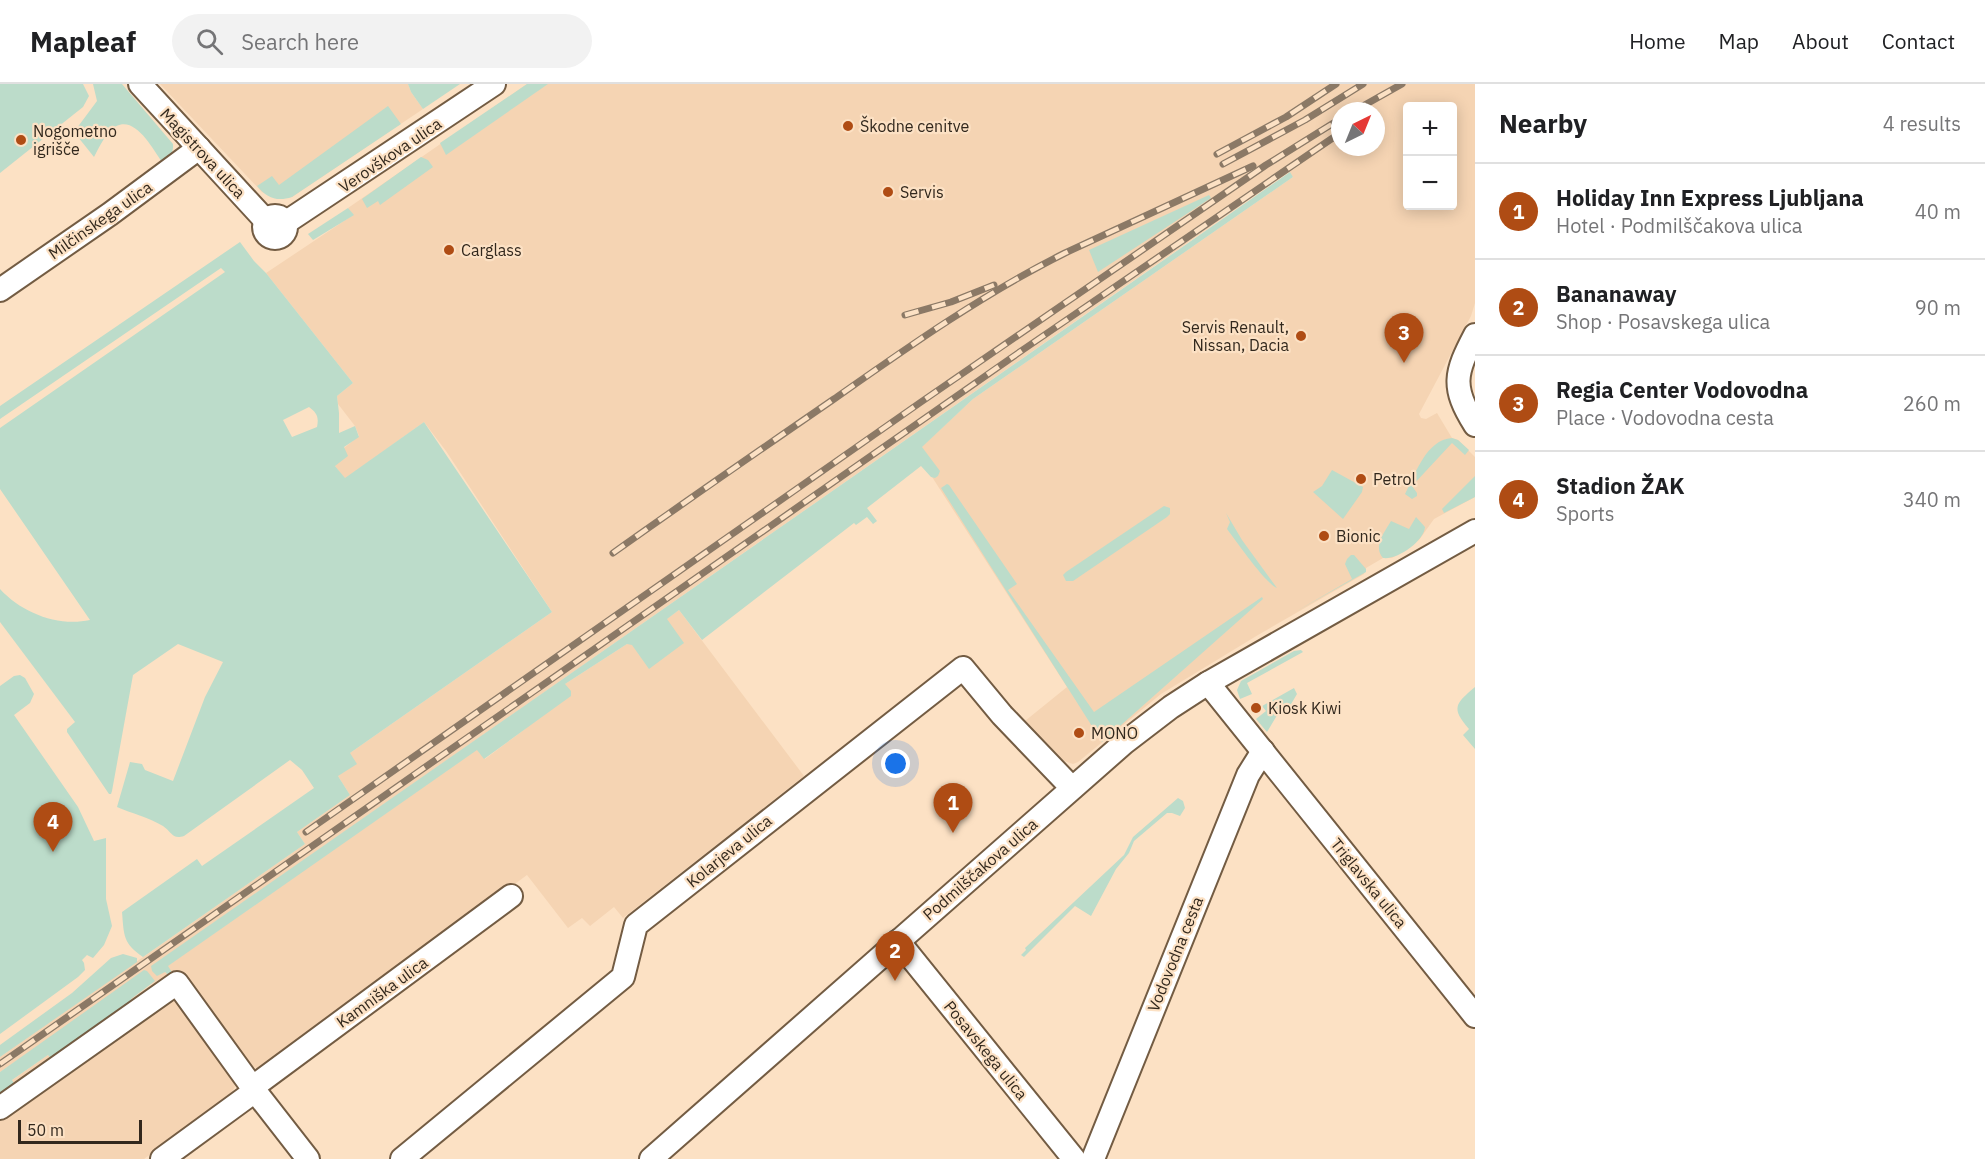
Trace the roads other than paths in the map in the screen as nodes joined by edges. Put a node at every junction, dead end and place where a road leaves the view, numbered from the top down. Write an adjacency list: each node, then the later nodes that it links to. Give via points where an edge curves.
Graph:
1 (140, 84): 3 (street, Magistrova ulica)
2 (494, 84): 4 (street, Verovškova ulica)
3 (199, 148): 4 (street, Magistrova ulica); 5 (street, Milčinskega ulica)
4 (276, 222)
5 (0, 290)
6 (1475, 335): 7 (street, via 1458,377 1461,400)
7 (1475, 425)
8 (1475, 531): 9 (street)
9 (1208, 683): 10 (street, Triglavska ulica); 11 (street, Podmilščakova ulica, via 1124,743)
10 (1263, 751): 14 (street, Triglavska ulica); 22 (street, Vodovodna cesta, via 1248,775)
11 (1072, 788): 13 (street, Podmilščakova ulica); 20 (street, Kolarjeva ulica, via 963,668 636,925 623,977)
12 (511, 896): 15 (street, Kamniška ulica)
13 (898, 941): 17 (street, Podmilščakova ulica); 21 (street, Posavskega ulica)
14 (1475, 1016)
15 (254, 1089): 16 (street, via 177,983); 18 (street, Kamniška ulica); 19 (street)
16 (0, 1108)
17 (657, 1158)
18 (162, 1159)
19 (308, 1159)
20 (402, 1159)
21 (1074, 1159)
22 (1093, 1159)

